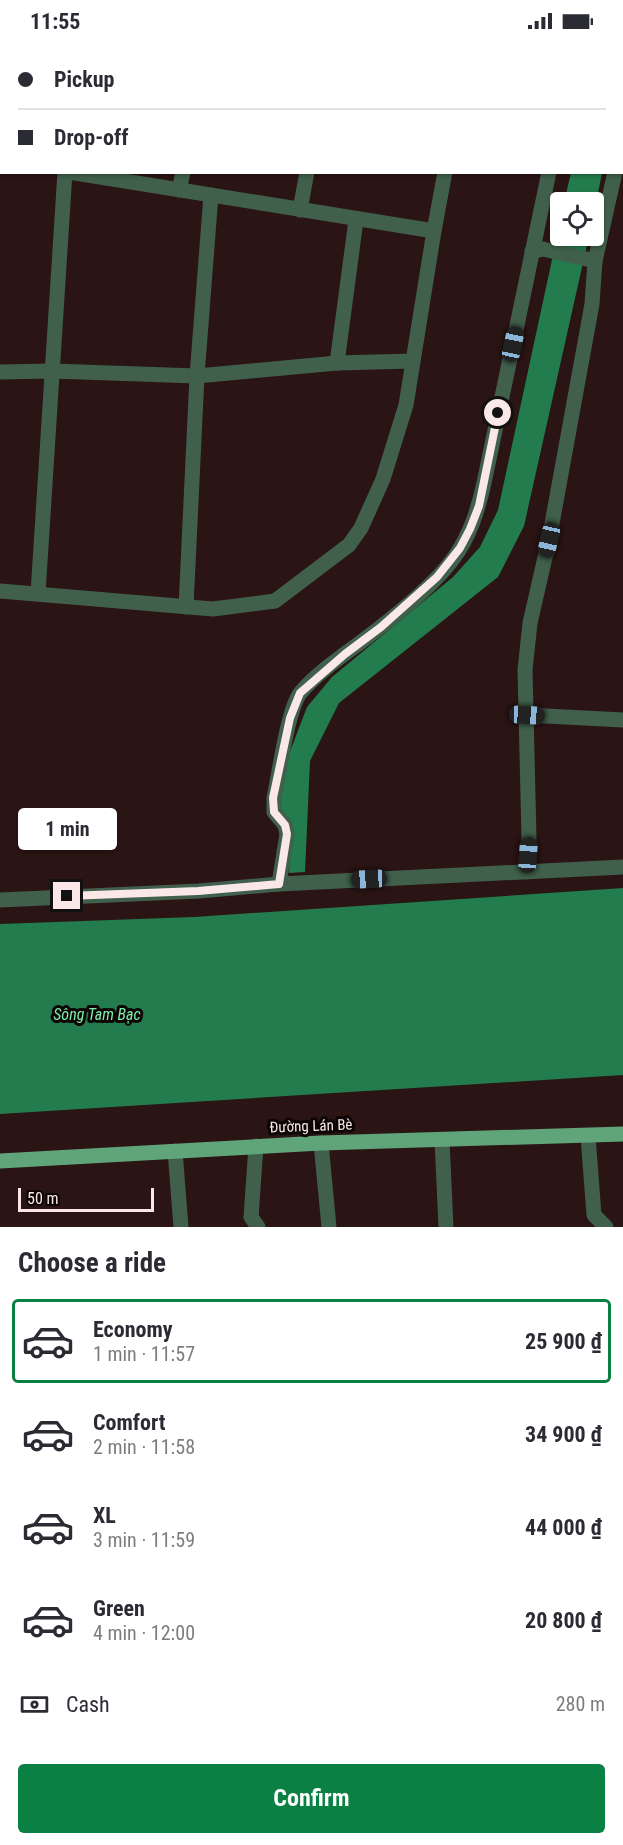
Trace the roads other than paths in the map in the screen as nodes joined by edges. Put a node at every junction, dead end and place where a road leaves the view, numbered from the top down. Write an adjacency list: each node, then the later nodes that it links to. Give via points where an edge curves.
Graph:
1 (67, 174): 19 (street)
2 (79, 174): 8 (street)
3 (183, 174): 8 (street)
4 (307, 174): 12 (street)
5 (445, 174): 14 (street)
6 (549, 174): 15 (street)
7 (615, 174): 11 (street)
8 (179, 190): 9 (street)
9 (212, 195): 12 (street); 21 (street)
10 (623, 197): 11 (street)
11 (609, 205): 16 (street)
12 (300, 210): 13 (street)
13 (356, 220): 14 (street); 18 (street)
14 (434, 231): 17 (street)
15 (538, 250): 16 (street); 29 (street, via 470,529 437,577 300,693 290,718 273,798 274,812 287,834)
16 (592, 261): 25 (street, via 590,315 530,623 525,670)
17 (413, 361): 18 (street); 24 (street, via 406,405 383,479 349,546 275,601 213,609)
18 (337, 363): 21 (street)
19 (52, 371): 20 (street); 21 (street); 23 (street)
20 (0, 372)
21 (197, 376): 24 (street)
22 (0, 591): 23 (street)
23 (38, 593): 24 (street)
24 (186, 607)
25 (527, 715): 26 (street); 28 (street)
26 (623, 720)
27 (623, 867): 28 (street)
28 (527, 872): 29 (street)
29 (279, 884): 30 (street)
30 (0, 900)
31 (623, 1134): 32 (main road, Đường Lán Bè)
32 (588, 1136): 33 (main road, Đường Lán Bè); 42 (street, via 594,1215)
33 (442, 1140): 34 (main road, Đường Lán Bè); 41 (street)
34 (321, 1143): 35 (main road, Đường Lán Bè); 40 (street)
35 (256, 1146): 36 (main road, Đường Lán Bè); 39 (street, via 251,1216)
36 (175, 1151): 37 (main road, Đường Lán Bè); 38 (street)
37 (0, 1161)
38 (181, 1227)
39 (258, 1227)
40 (329, 1227)
41 (446, 1227)
42 (606, 1227)

